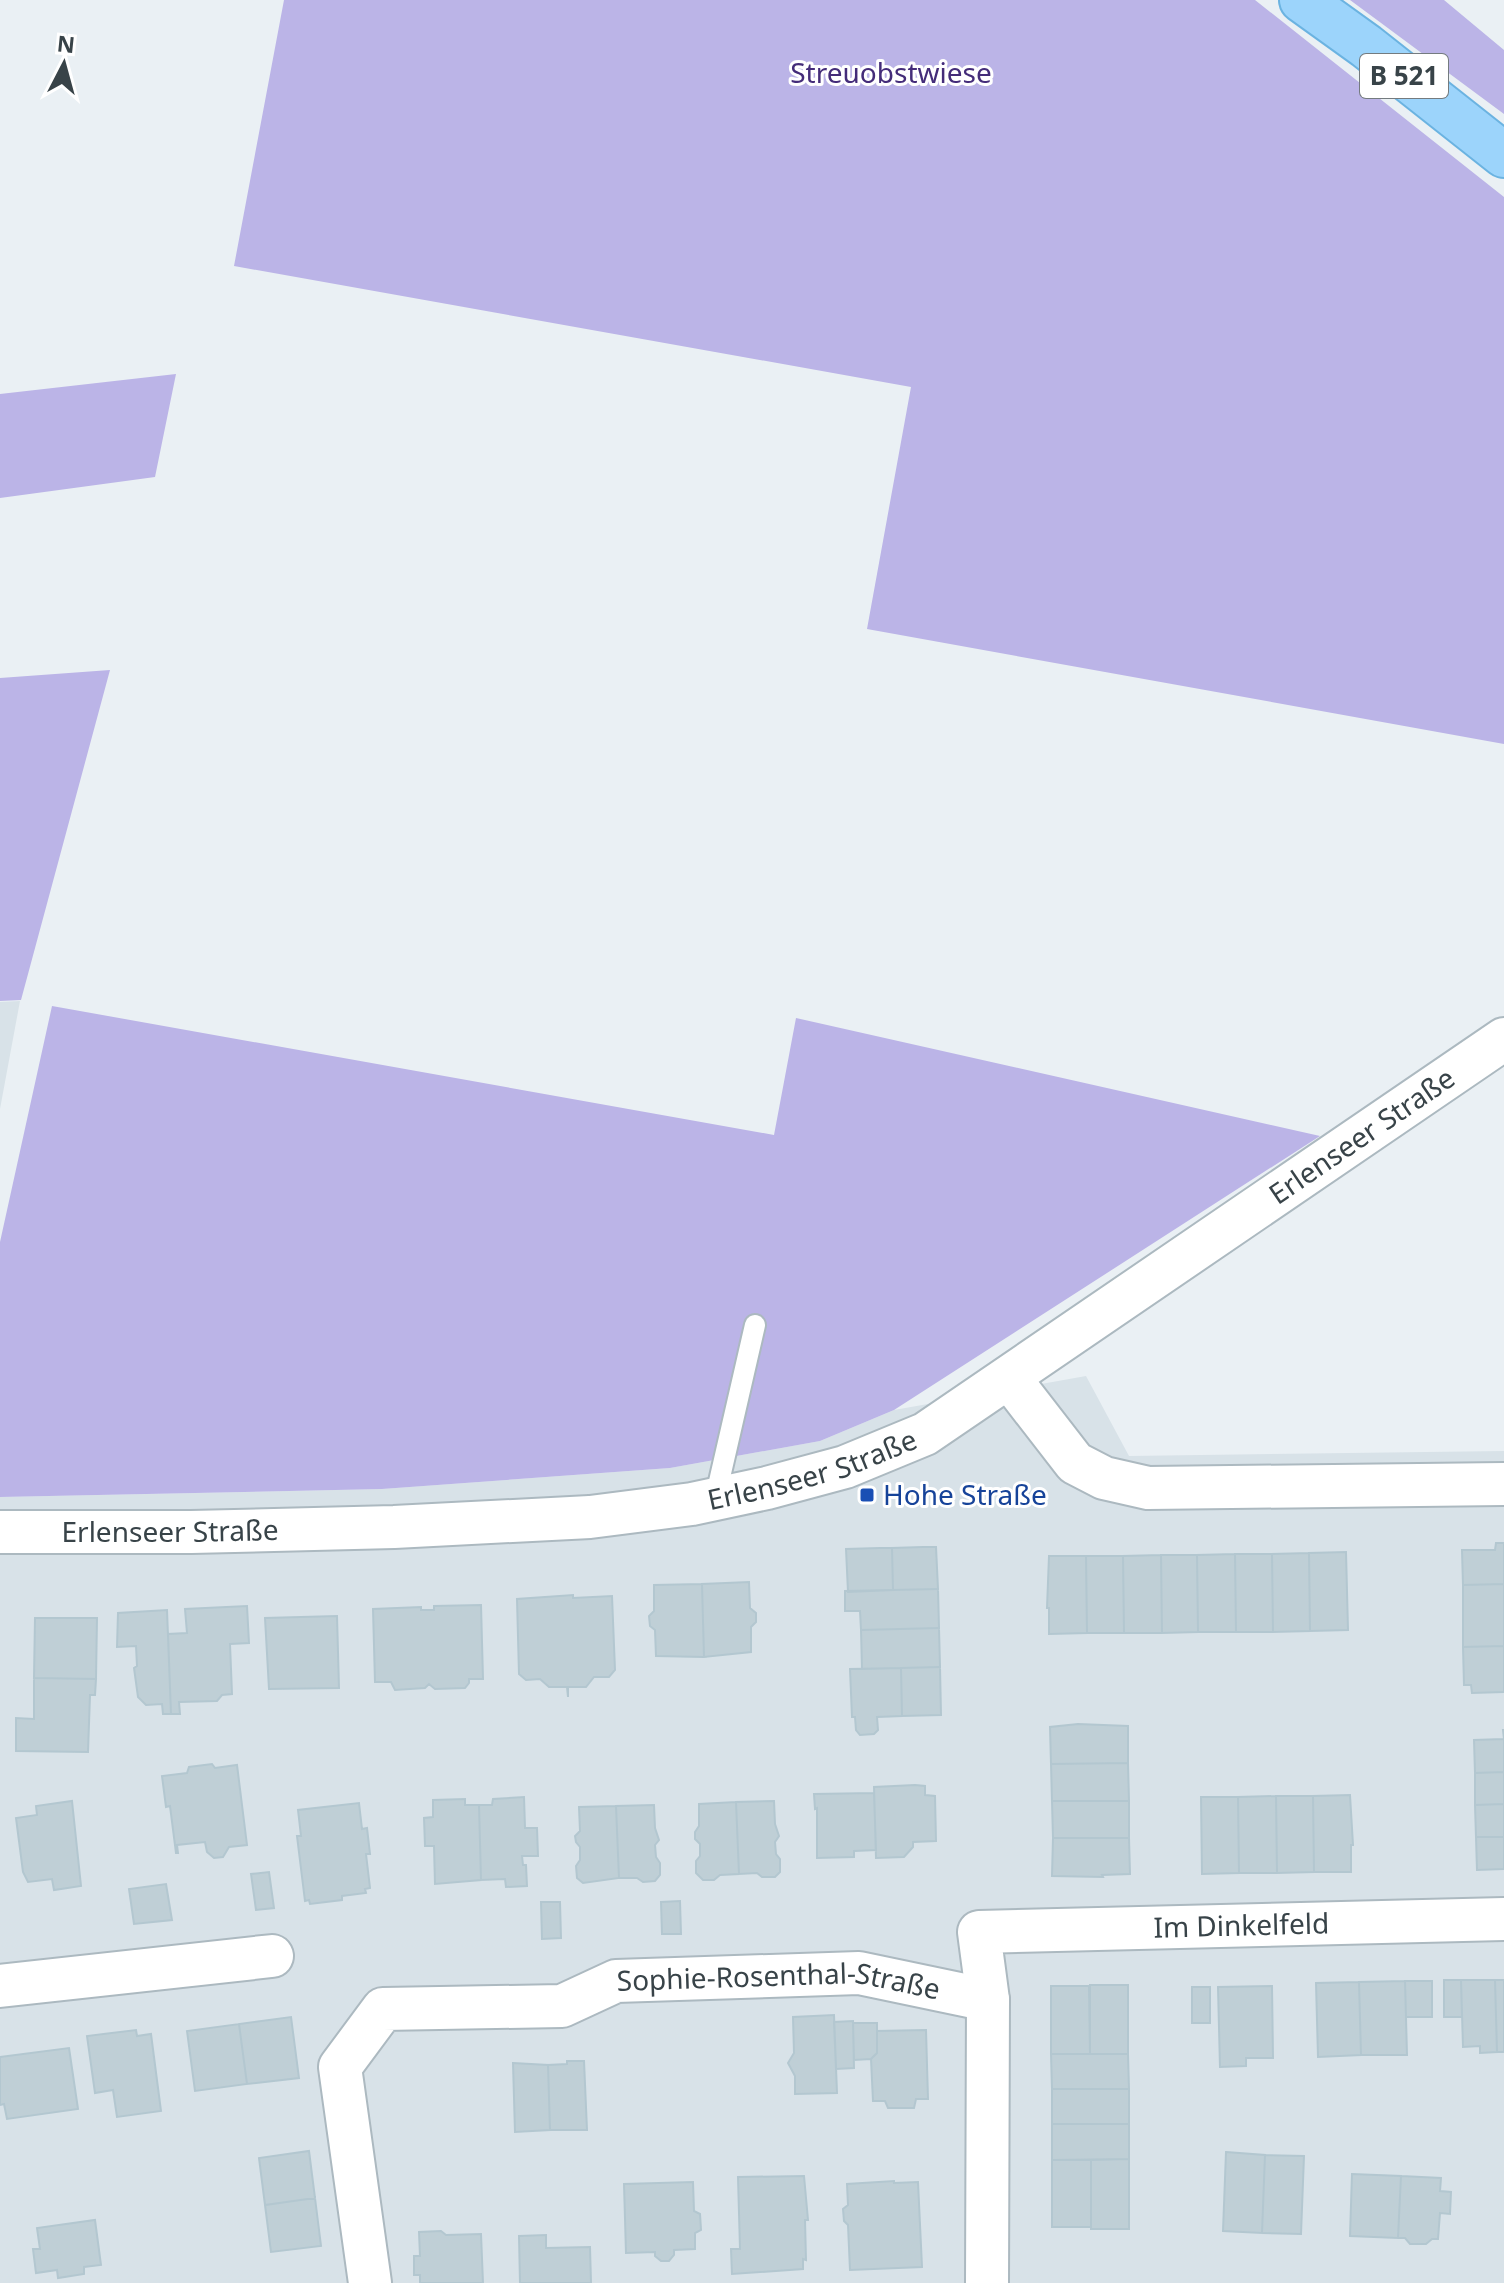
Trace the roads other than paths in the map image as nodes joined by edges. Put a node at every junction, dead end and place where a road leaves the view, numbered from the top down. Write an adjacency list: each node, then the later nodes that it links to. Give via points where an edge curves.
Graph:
1 (1302, 0): 2 (main road, B 521)
2 (1504, 155)
3 (1504, 1039): 5 (street, Erlenseer Straße)
4 (755, 1325): 7 (lane)
5 (1010, 1379): 6 (street, via 1075,1463 1133,1485); 7 (street, Erlenseer Straße, via 925,1434 845,1467)
6 (1504, 1484)
7 (715, 1499): 8 (street, Erlenseer Straße, via 590,1517 394,1527)
8 (0, 1532)
9 (1504, 1919): 12 (street, Im Dinkelfeld, via 979,1932)
10 (272, 1956): 11 (street)
11 (0, 1986)
12 (988, 2000): 13 (street, Sophie-Rosenthal-Straße, via 859,1973 616,1981 562,2006 383,2009 340,2067); 14 (street)
13 (370, 2283)
14 (987, 2283)

